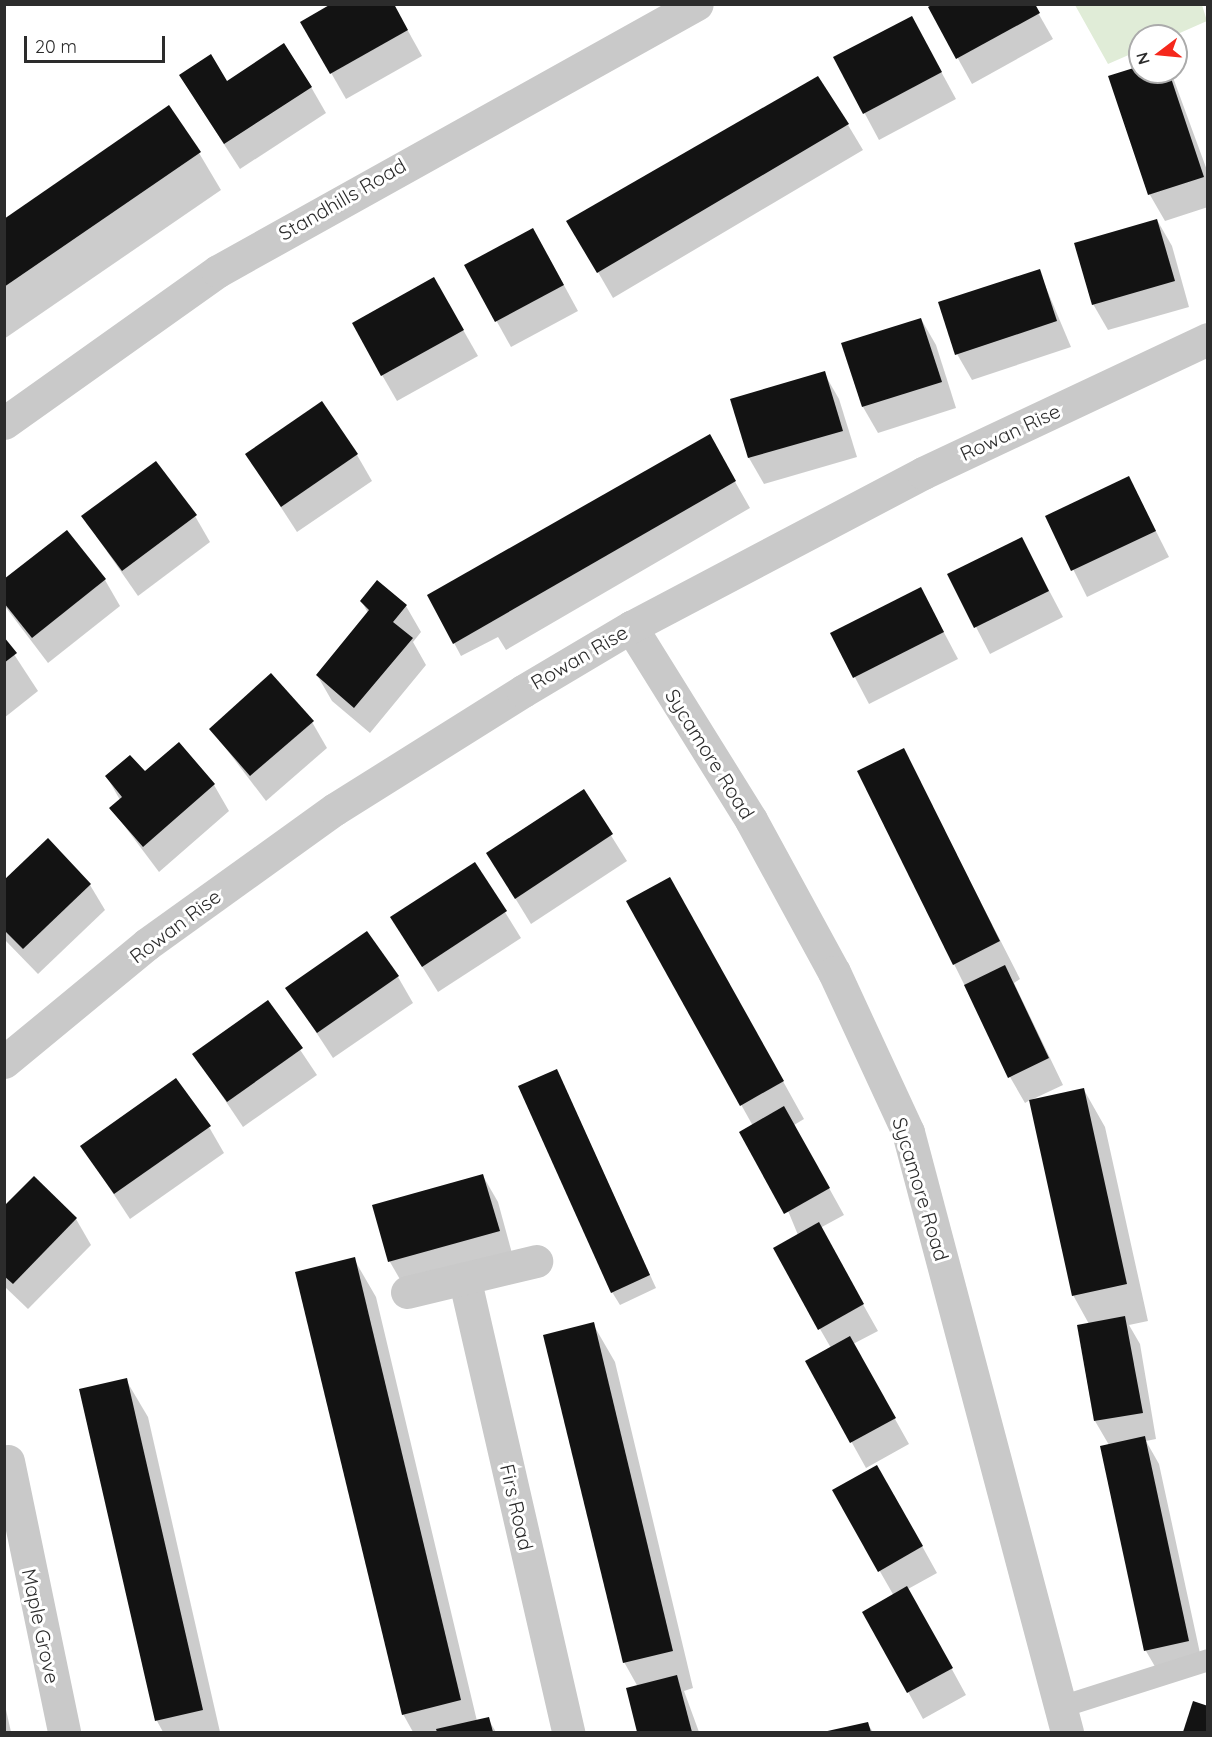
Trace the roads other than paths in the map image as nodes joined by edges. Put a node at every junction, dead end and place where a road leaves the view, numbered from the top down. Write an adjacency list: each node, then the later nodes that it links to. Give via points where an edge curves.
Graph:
1 (697, 4): 3 (street, Standhills Road, via 218,271)
2 (1208, 339): 4 (street, Rowan Rise, via 923,472)
3 (4, 423)
4 (631, 627): 5 (street, Rowan Rise, via 335,809 147,944); 12 (street, Sycamore Road, via 751,820 834,972 908,1132)
5 (4, 1062)
6 (536, 1261): 7 (street)
7 (465, 1281): 8 (street); 14 (street, Firs Road)
8 (407, 1292)
9 (8, 1461): 10 (street, Maple Grove)
10 (11, 1521): 13 (street, Maple Grove)
11 (1208, 1660): 12 (lane)
12 (1064, 1720)
13 (64, 1732)
14 (568, 1732)

